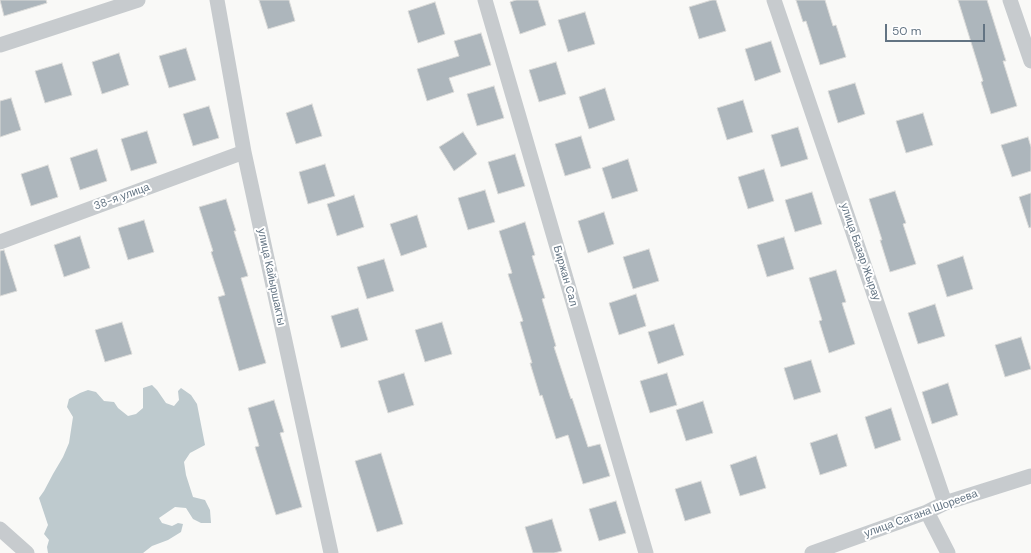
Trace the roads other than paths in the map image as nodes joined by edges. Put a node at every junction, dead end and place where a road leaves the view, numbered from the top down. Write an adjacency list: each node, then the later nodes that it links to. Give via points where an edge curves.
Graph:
1 (138, 0): 6 (street)
2 (217, 0): 8 (street, улица Кайыршакты)
3 (485, 0): 16 (street, Биржан Сал)
4 (774, 0): 11 (street, улица Базар Жырау)
5 (1010, 0): 7 (street)
6 (0, 45)
7 (1031, 61)
8 (244, 152): 9 (street, 38-я улица); 15 (street, улица Кайыршакты)
9 (0, 242)
10 (1031, 476): 11 (street, улица Сатана Шореева)
11 (945, 504): 12 (street, улица Сатана Шореева)
12 (927, 512): 17 (street, улица Сатана Шореева); 18 (street)
13 (0, 529): 14 (street)
14 (27, 553)
15 (331, 553)
16 (646, 553)
17 (812, 553)
18 (948, 553)

